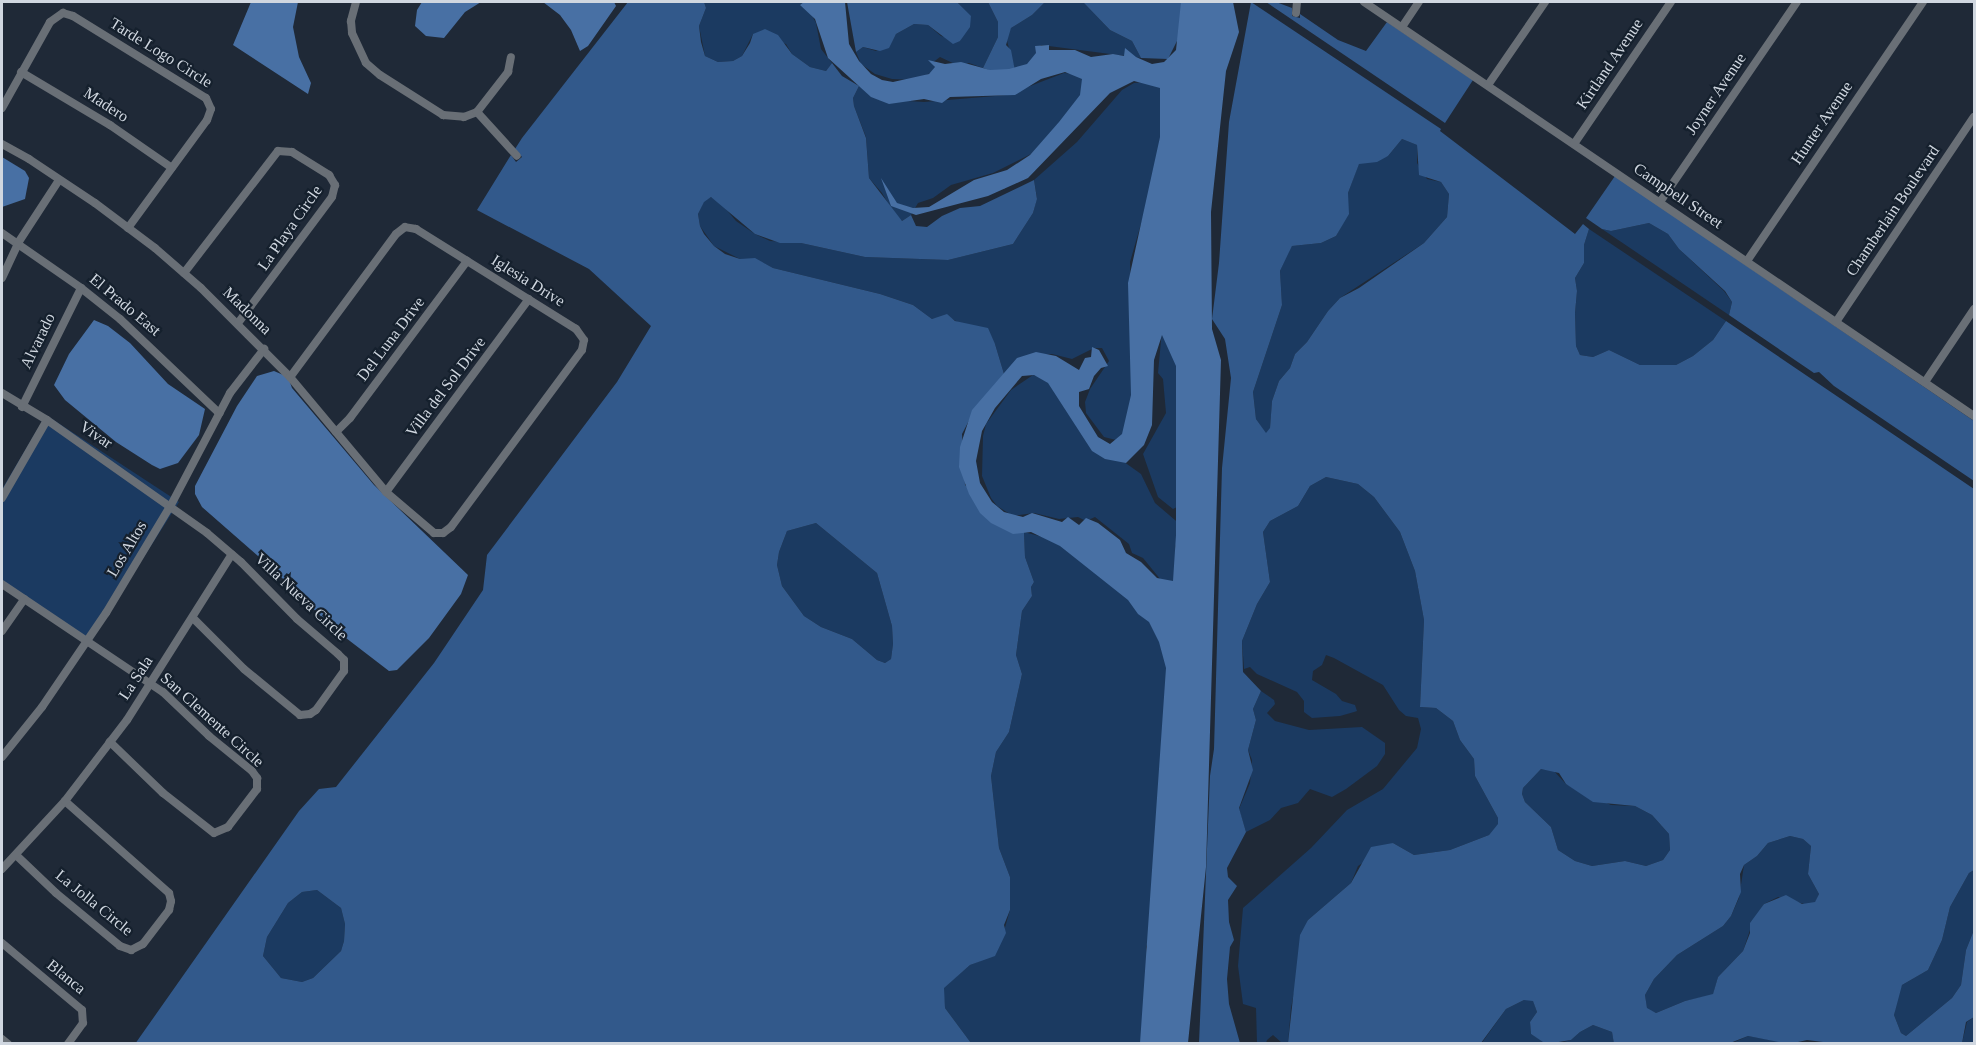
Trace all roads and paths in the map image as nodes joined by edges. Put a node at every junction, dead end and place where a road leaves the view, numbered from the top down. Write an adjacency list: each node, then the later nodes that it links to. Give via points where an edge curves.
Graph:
1 (356, 2): 15 (street, via 352,33 370,68 443,115 464,117)
2 (1297, 2): 9 (street)
3 (1364, 2): 10 (street, Campbell Street)
4 (1419, 2): 10 (street)
5 (1545, 2): 13 (street)
6 (1671, 2): 18 (street, Kirtland Avenue)
7 (1797, 2): 22 (street, Joyner Avenue)
8 (1923, 2): 27 (street, Hunter Avenue)
9 (1296, 13)
10 (1401, 27): 13 (street, Campbell Street)
11 (511, 57): 15 (street, via 508,72)
12 (21, 72): 14 (street, Tarde Logo Circle); 20 (street, Madero, via 110,125); 20 (street, Tarde Logo Circle, via 51,19 65,13 204,97 211,106 210,116)
13 (1488, 85): 18 (street, Campbell Street)
14 (2, 108)
15 (477, 112): 19 (street)
16 (1974, 117): 33 (street, Chamberlain Boulevard)
17 (2, 144): 21 (street, Madonna)
18 (1574, 144): 22 (street, Campbell Street)
19 (517, 156)
20 (172, 168): 23 (street, Tarde Logo Circle)
21 (59, 180): 23 (street, Madonna); 25 (street)
22 (1660, 202): 27 (street, Campbell Street)
23 (128, 228): 28 (street, Madonna)
24 (2, 233): 25 (street, El Prado East)
25 (18, 243): 29 (street); 30 (street, El Prado East)
26 (467, 261): 31 (street, Iglesia Drive); 36 (street, Iglesia Drive, via 416,229 402,228); 43 (street, Del Luna Drive)
27 (1746, 261): 33 (street, Campbell Street)
28 (184, 273): 34 (street, Madonna); 34 (street, La Playa Circle, via 278,151 292,152 329,175 335,184 332,196)
29 (2, 278)
30 (81, 288): 39 (street, Alvarado); 40 (street, El Prado East, via 151,346)
31 (529, 299): 44 (street, Villa del Sol Drive); 47 (street, Iglesia Drive, via 579,331 583,348 451,527)
32 (1974, 309): 37 (street)
33 (1836, 322): 37 (street, Campbell Street)
34 (238, 323): 35 (street, Madonna)
35 (264, 349): 36 (street, Madonna); 40 (street, Los Altos, via 241,376)
36 (290, 377): 43 (street, Madonna)
37 (1925, 382): 41 (street, Campbell Street)
38 (2, 393): 39 (street, Vivar)
39 (22, 407): 42 (street, Vivar)
40 (219, 413): 46 (street, Los Altos)
41 (1974, 416)
42 (47, 420): 45 (street); 46 (street, Vivar)
43 (336, 432): 44 (street, Madonna)
44 (386, 492): 47 (street, Madonna, via 424,526)
45 (2, 498)
46 (171, 506): 48 (street); 53 (street, Los Altos)
47 (440, 534)
48 (232, 554): 51 (street, La Sala); 51 (street, Villa Nueva Circle, via 297,619 341,656 342,675 316,710 300,715 244,669)
49 (2, 584): 50 (street, San Clemente Circle)
50 (24, 599): 52 (street); 53 (street, San Clemente Circle)
51 (193, 618): 54 (street, La Sala)
52 (2, 631)
53 (87, 642): 54 (street, San Clemente Circle); 56 (street, Los Altos)
54 (150, 684): 55 (street, La Sala); 55 (street, San Clemente Circle, via 255,774 256,792 226,830 211,832 163,794)
55 (110, 742): 57 (street, La Sala)
56 (2, 757)
57 (65, 801): 58 (street, La Sala); 58 (street, La Jolla Circle, via 169,893 169,910 143,944 131,950 120,946)
58 (16, 855): 59 (street, La Sala)
59 (2, 869)
60 (2, 943): 63 (street, Blanca, via 81,1010 83,1023)
61 (2, 1039): 62 (street)
62 (8, 1044)
63 (68, 1044)

